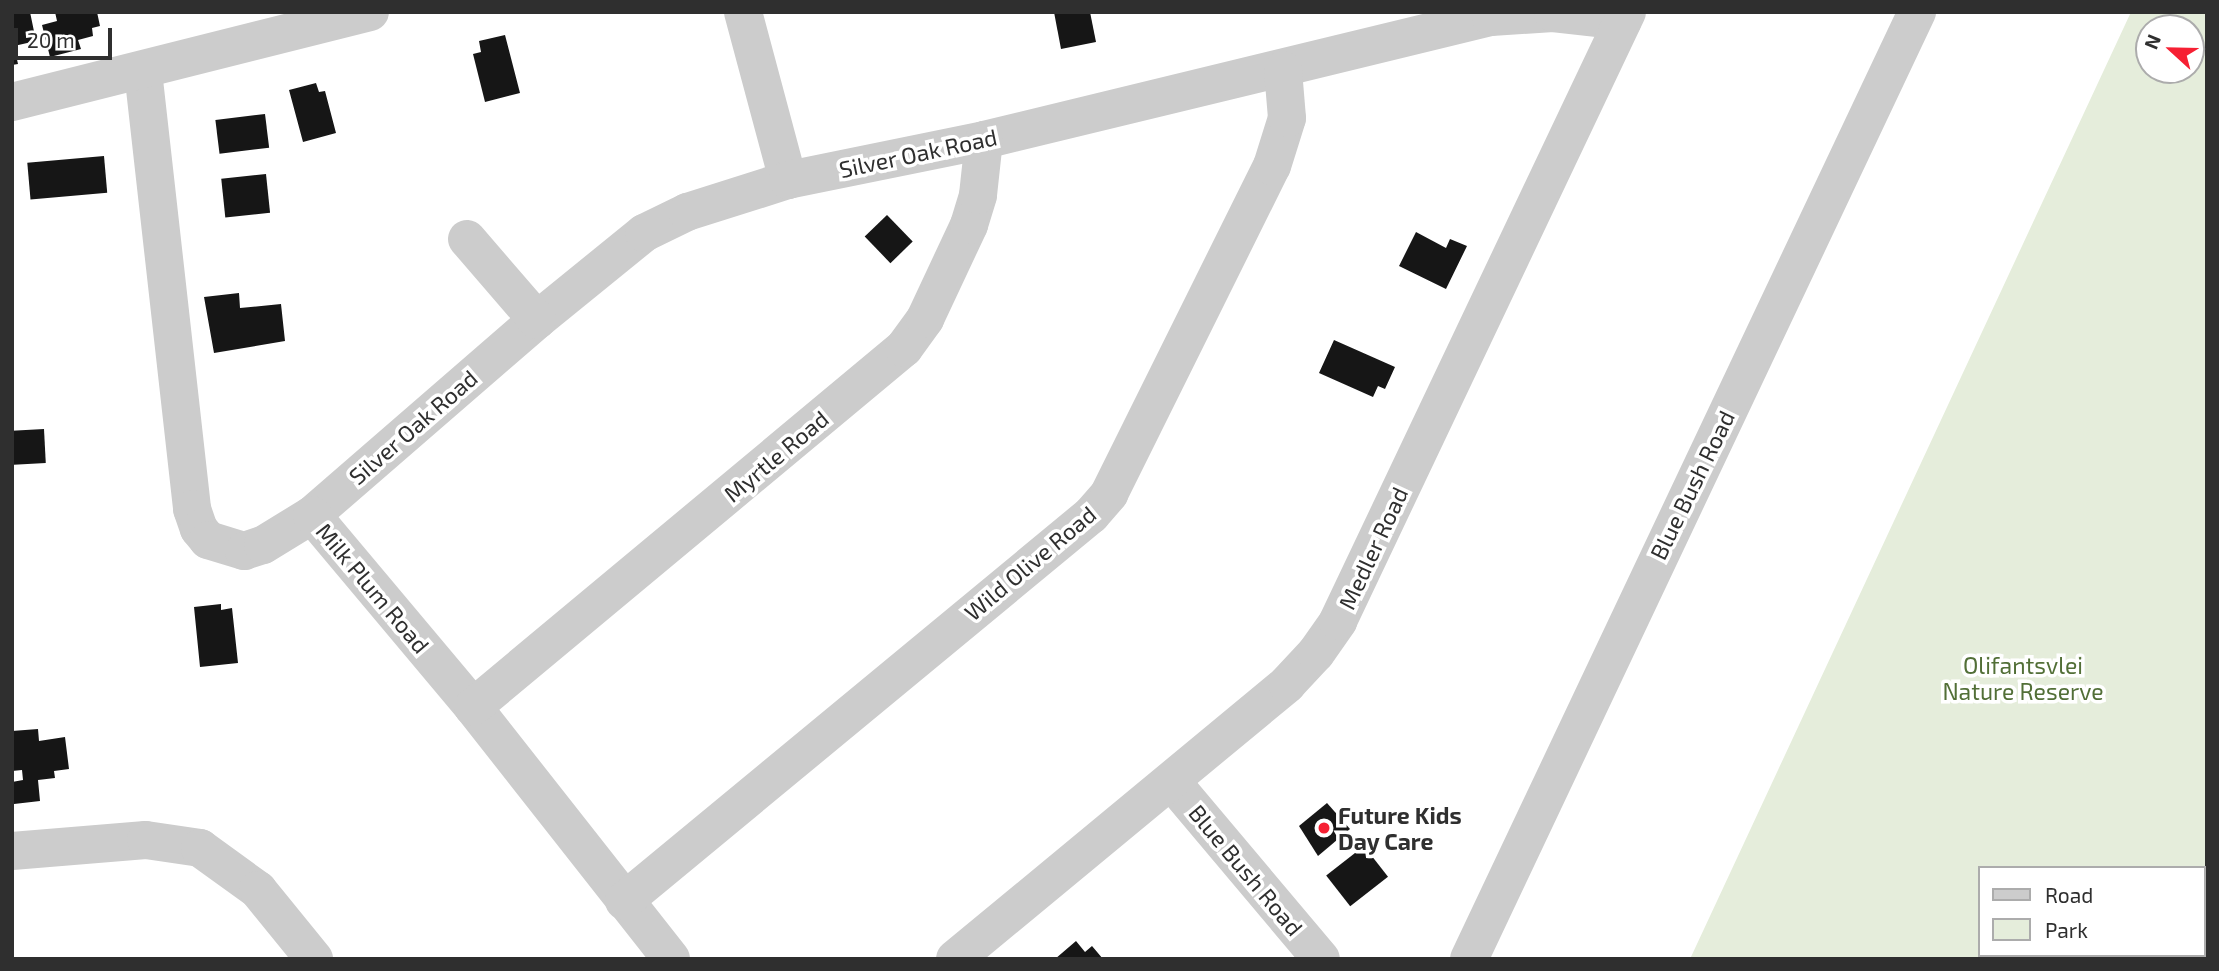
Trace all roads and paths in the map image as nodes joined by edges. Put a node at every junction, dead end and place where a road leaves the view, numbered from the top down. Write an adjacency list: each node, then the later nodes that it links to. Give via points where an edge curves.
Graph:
1 (370, 12): 5 (street)
2 (743, 12): 9 (street)
3 (1917, 12): 21 (street, Blue Bush Road)
4 (1625, 16): 6 (street, Silver Oak Road, via 1553,13 1491,17); 14 (street, Medler Road, via 1338,621 1287,684)
5 (143, 71): 7 (street); 12 (street, Milk Plum Road, via 184,452 199,529 208,540 244,551 263,545)
6 (1283, 71): 8 (street, Silver Oak Road); 16 (street, Wild Olive Road, via 1287,118 1272,166 1108,494 1091,515)
7 (12, 102)
8 (984, 140): 9 (street, Silver Oak Road); 13 (street, Myrtle Road, via 978,195 968,225 925,319 904,348)
9 (788, 180): 11 (street, Silver Oak Road, via 667,220 644,233)
10 (467, 239): 11 (street)
11 (537, 320): 12 (street, Silver Oak Road)
12 (312, 515): 13 (street, Milk Plum Road)
13 (473, 707): 16 (street, Milk Plum Road)
14 (1172, 782): 19 (street, Medler Road); 20 (street, Blue Bush Road)
15 (12, 851): 17 (street, via 146,841 200,848 258,890)
16 (624, 901): 18 (street, Milk Plum Road)
17 (314, 959)
18 (671, 959)
19 (955, 959)
20 (1321, 959)
21 (1469, 959)

